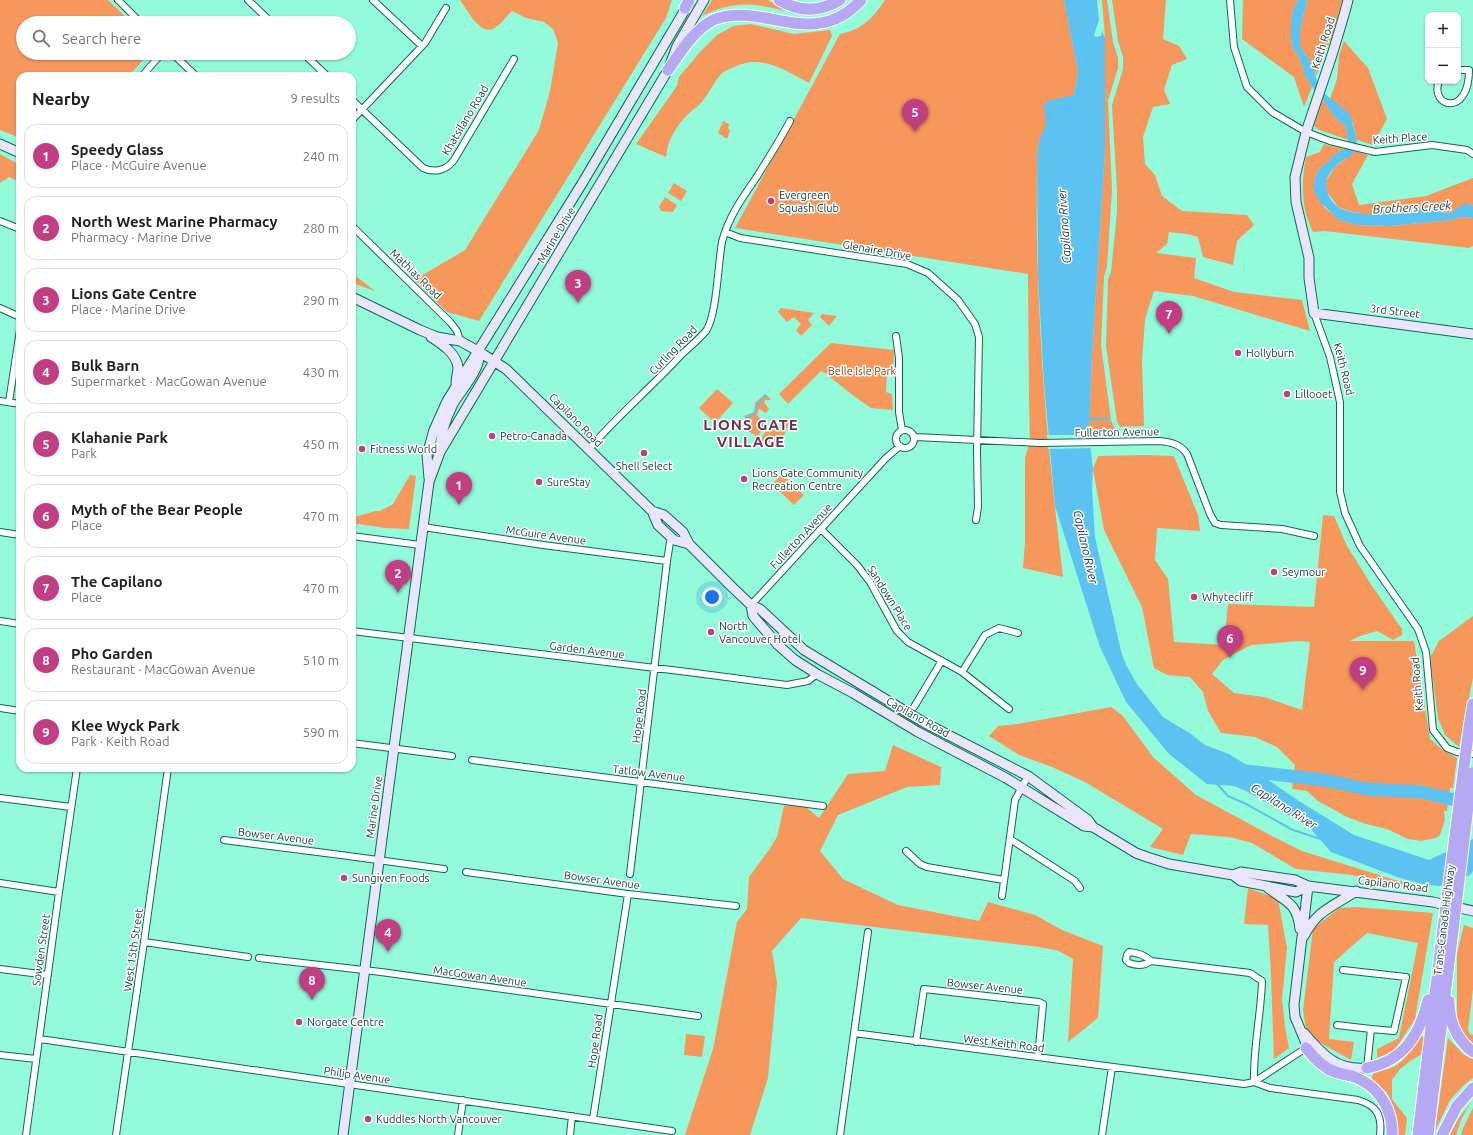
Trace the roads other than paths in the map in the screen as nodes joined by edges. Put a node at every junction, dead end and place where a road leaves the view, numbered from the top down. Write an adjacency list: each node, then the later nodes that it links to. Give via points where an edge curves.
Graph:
1 (118, 0): 12 (street)
2 (248, 0): 13 (street)
3 (373, 0): 14 (street)
4 (704, 0): 21 (main road, Marine Drive, via 677,46)
5 (779, 0): 6 (highway, via 799,8 810,9 829,6)
6 (840, 0)
7 (861, 0): 21 (highway, via 843,14 822,22 796,22 750,12 720,16 696,33)
8 (1230, 0): 30 (street, Keith Place, via 1234,47 1247,87 1272,112)
9 (1348, 0): 30 (main road, Keith Road)
10 (688, 3): 46 (main road, Marine Drive, via 583,182)
11 (446, 8): 14 (street)
12 (134, 16)
13 (265, 16)
14 (422, 46): 27 (street)
15 (514, 59): 27 (street, Khatsilano Road, via 454,160 440,170 423,168)
16 (156, 60): 22 (street)
17 (179, 60): 23 (street)
18 (310, 60): 24 (street)
19 (1471, 67): 20 (street); 25 (street, via 1468,86 1457,102 1450,104 1443,101 1437,90)
20 (1461, 69)
21 (668, 70): 48 (main road, Marine Drive)
22 (145, 72)
23 (192, 72)
24 (323, 72)
25 (1438, 84)
26 (356, 104): 27 (street, Khatsilano Road)
27 (362, 110): 28 (street)
28 (356, 116)
29 (790, 121): 37 (street, Curling Road, via 736,207)
30 (1306, 132): 33 (street, Keith Place, via 1375,152 1432,145 1467,150); 40 (main road, Keith Road, via 1295,176 1296,202 1309,258)
31 (0, 144): 32 (main road)
32 (16, 150)
33 (1473, 154)
34 (0, 220): 35 (street)
35 (16, 227)
36 (356, 230): 45 (street, Mathias Road, via 450,322 457,331)
37 (726, 232): 55 (street, Glenaire Drive, via 740,238 907,264 928,272 958,300 975,324 979,337); 57 (street, Curling Road, via 713,310 706,330 631,404)
38 (356, 299): 42 (main road)
39 (0, 308): 41 (street)
40 (1314, 313): 43 (main road, 3rd Street); 90 (street, Keith Road, via 1330,357 1340,402 1340,492 1345,513 1360,546 1418,629 1426,652 1433,730 1447,748)
41 (16, 314)
42 (420, 330): 45 (main road); 49 (main road, via 445,346 454,357 458,366)
43 (1473, 334)
44 (896, 336): 53 (street)
45 (460, 341): 46 (main road, Capilano Road)
46 (478, 351): 48 (main road, Capilano Road); 49 (main road, Marine Drive); 58 (main road, via 480,358 476,369 453,405 443,428)
47 (16, 356): 51 (street)
48 (495, 362): 57 (main road, Capilano Road, via 507,370); 58 (main road, Marine Drive)
49 (456, 385): 59 (main road, Marine Drive, via 439,417 427,455)
50 (0, 401): 51 (street)
51 (9, 402): 52 (street)
52 (16, 403)
53 (902, 430): 54 (street, via 910,430); 56 (street, via 896,439)
54 (915, 438): 55 (street, Fullerton Avenue); 56 (street, via 914,444 909,448)
55 (978, 440): 61 (street, Glenaire Drive); 66 (street, Fullerton Avenue, via 1040,443 1170,442 1187,454 1215,523 1282,529)
56 (900, 446): 63 (street, Fullerton Avenue)
57 (589, 450): 60 (main road, Capilano Road)
58 (440, 452): 59 (main road, Marine Drive)
59 (429, 482): 62 (main road, Marine Drive)
60 (652, 511): 68 (main road, Capilano Road, via 658,525); 69 (main road, Capilano Road, via 664,515 683,532)
61 (976, 520)
62 (423, 527): 70 (main road, Marine Drive); 71 (street, McGuire Avenue)
63 (821, 529): 72 (street, Fullerton Avenue); 78 (street, Sandown Place, via 870,582 897,631 908,642)
64 (0, 532): 65 (street)
65 (16, 534)
66 (1314, 536)
67 (356, 537): 70 (street)
68 (674, 540): 69 (main road); 71 (street, Hope Road, via 670,542)
69 (689, 544): 72 (main road, Capilano Road)
70 (420, 545): 77 (main road, Marine Drive)
71 (667, 561): 79 (street, Hope Road)
72 (751, 605): 81 (main road, Capilano Road, via 753,616 778,645); 82 (main road, Capilano Road, via 760,609 804,650)
73 (0, 621): 74 (street)
74 (16, 623)
75 (356, 631): 77 (street, Garden Avenue)
76 (1018, 633): 80 (street, via 999,628 985,635)
77 (409, 638): 79 (street, Garden Avenue); 89 (main road, Marine Drive)
78 (941, 662): 80 (street, Sandown Place); 84 (street)
79 (655, 668): 81 (street, Garden Avenue, via 787,685 808,681); 97 (street, Hope Road)
80 (962, 672): 86 (street, Sandown Place)
81 (817, 674): 82 (main road, via 825,673 870,697); 98 (main road, Capilano Road)
82 (881, 698): 96 (main road, Capilano Road)
83 (1473, 704): 123 (highway, Trans-Canada Highway, bridge)
84 (914, 707)
85 (0, 708): 87 (street)
86 (1009, 709)
87 (16, 710)
88 (356, 743): 89 (street)
89 (394, 748): 91 (street); 106 (main road, Marine Drive)
90 (1473, 754)
91 (452, 756)
92 (472, 760): 97 (street, Tatlow Avenue)
93 (1473, 767): 123 (highway, Trans-Canada Highway, bridge)
94 (76, 772): 101 (street, Sowden Street)
95 (167, 772): 125 (street, West 15th Street)
96 (1028, 776): 98 (street); 102 (main road, Capilano Road, via 1088,820)
97 (641, 782): 100 (street, Tatlow Avenue); 109 (street, Hope Road)
98 (1022, 788): 102 (main road, Capilano Road, via 1084,826); 103 (street, via 1015,800)
99 (0, 798): 101 (street)
100 (823, 806)
101 (71, 807): 117 (street, Sowden Street)
102 (1093, 827): 110 (main road, Capilano Road, via 1136,853 1158,862)
103 (1010, 839): 111 (street); 115 (street, via 1075,881)
104 (224, 840): 106 (street, Bowser Avenue)
105 (906, 852): 111 (street, via 927,867)
106 (379, 860): 107 (street, Bowser Avenue); 130 (main road, Marine Drive)
107 (444, 869)
108 (466, 872): 118 (street, Bowser Avenue)
109 (630, 874)
110 (1233, 875): 113 (main road, Capilano Road, via 1241,881); 114 (main road, Capilano Road, via 1241,872 1295,880)
111 (1004, 880): 119 (street)
112 (0, 883): 117 (street)
113 (1266, 886): 114 (main road, Capilano Road, via 1296,892); 124 (main road, via 1291,904 1298,919)
114 (1308, 886): 116 (main road, Capilano Road); 124 (main road)
115 (1080, 888)
116 (1356, 891): 121 (main road, Capilano Road, via 1433,902); 124 (main road, via 1320,914)
117 (59, 892): 132 (street, Sowden Street)
118 (628, 894): 120 (street, Bowser Avenue); 133 (street, Hope Road)
119 (1002, 896)
120 (736, 906)
121 (1473, 911)
122 (868, 932): 138 (street)
123 (1447, 937): 143 (highway, via 1451,1019 1459,1039); 149 (highway, via 1425,1014 1414,1036 1394,1058); 166 (highway, Trans-Canada Highway); 167 (highway, Trans-Canada Highway)
124 (1301, 940): 136 (main road, via 1294,1005)
125 (144, 942): 126 (street); 142 (street, West 15th Street)
126 (248, 957)
127 (259, 958): 130 (street, MacGowan Avenue)
128 (1151, 961): 150 (street, via 1250,973 1262,981 1261,1009 1253,1062)
129 (0, 969): 132 (street)
130 (364, 970): 133 (street, MacGowan Avenue); 151 (main road, Marine Drive)
131 (1343, 970): 137 (street, via 1406,977 1394,1031)
132 (48, 975): 139 (street, Sowden Street)
133 (610, 1003): 134 (street, MacGowan Avenue); 155 (street, Hope Road)
134 (698, 1016)
135 (1337, 1025): 137 (street)
136 (1300, 1029): 141 (main road); 146 (main road)
137 (1371, 1029): 149 (street)
138 (854, 1033): 140 (street, West Keith Road); 162 (street)
139 (40, 1039): 142 (street, Philip Avenue); 147 (street, Sowden Street)
140 (916, 1042): 145 (street, West Keith Road); 145 (street, Bowser Avenue, via 924,989 1039,1002 1043,1004)
141 (1306, 1048): 146 (main road); 150 (street); 165 (highway, via 1334,1072 1360,1079 1375,1090 1389,1111)
142 (128, 1052): 151 (street, Philip Avenue); 158 (street, West 15th Street)
143 (1473, 1052)
144 (0, 1055): 147 (street)
145 (1038, 1057): 148 (street, West Keith Road)
146 (1327, 1058): 149 (main road, via 1349,1067)
147 (36, 1059): 157 (street, Sowden Street)
148 (1112, 1067): 150 (street, West Keith Road, via 1244,1084); 163 (street)
149 (1367, 1068)
150 (1254, 1082): 164 (street, West Keith Road, via 1270,1088 1358,1100 1370,1104 1377,1111 1381,1123)
151 (349, 1084): 153 (street, Philip Avenue); 159 (main road, Marine Drive)
152 (1473, 1088): 168 (highway, via 1457,1106)
153 (463, 1100): 154 (street, Philip Avenue); 160 (street)
154 (572, 1116): 155 (street, Philip Avenue); 161 (street)
155 (593, 1119): 156 (street, Philip Avenue)
156 (672, 1131)
157 (26, 1135)
158 (116, 1135)
159 (342, 1135)
160 (458, 1135)
161 (570, 1135)
162 (840, 1135)
163 (1102, 1135)
164 (1380, 1135)
165 (1392, 1135)
166 (1418, 1135)
167 (1428, 1135)
168 (1442, 1135)

